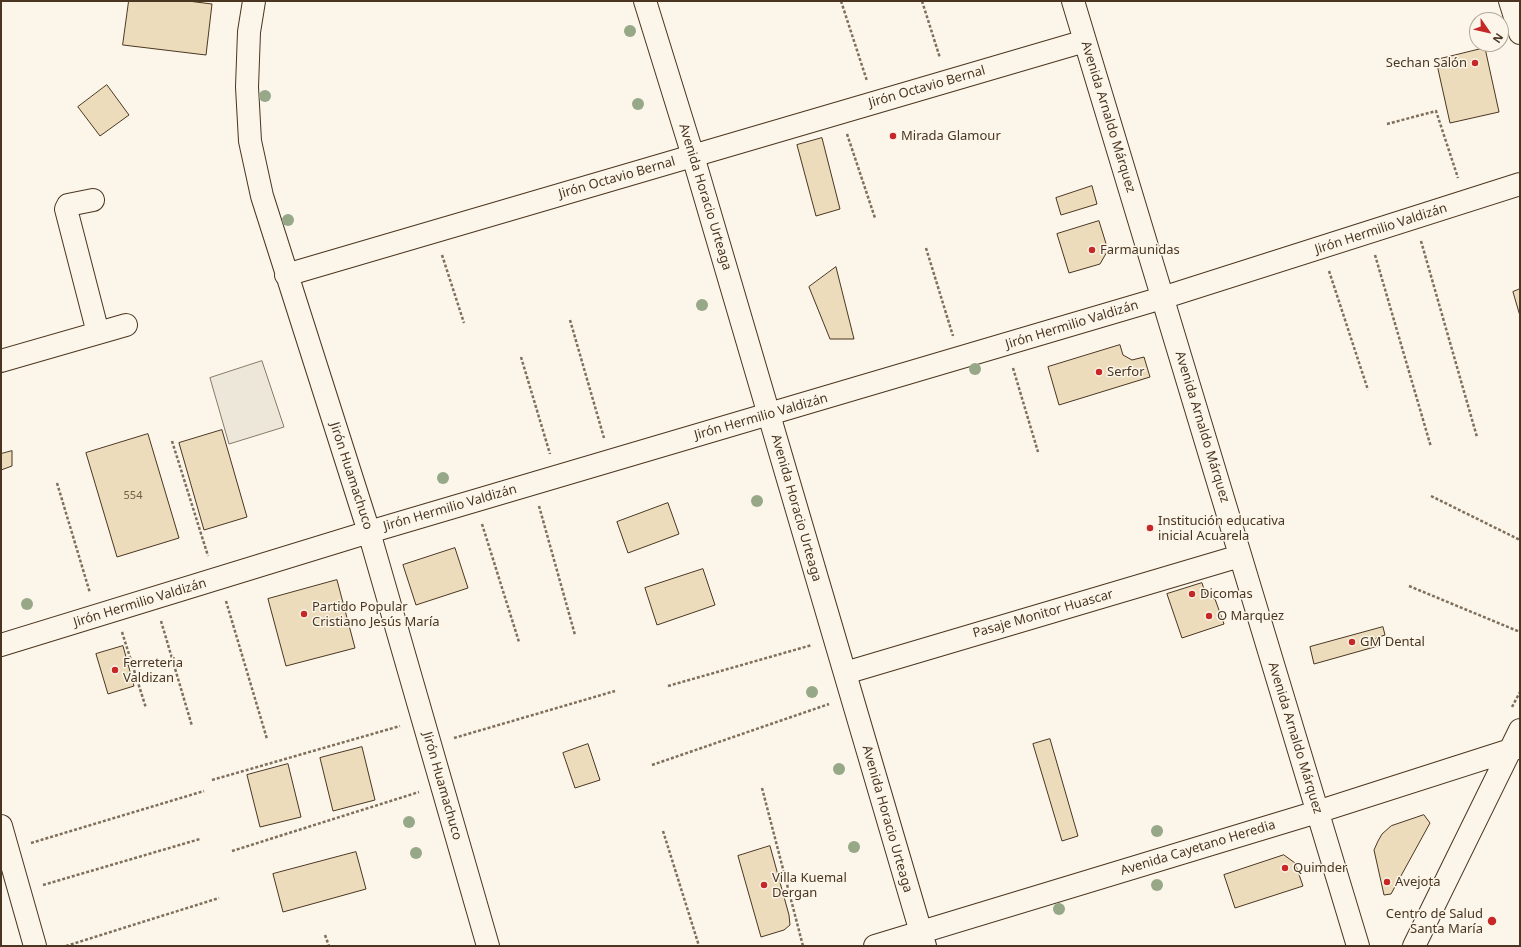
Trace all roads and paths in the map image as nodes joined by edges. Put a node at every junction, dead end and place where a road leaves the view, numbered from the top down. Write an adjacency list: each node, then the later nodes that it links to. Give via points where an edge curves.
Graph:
1 (254, 1): 23 (street, Jirón Huamachuco, via 249,32 247,86 250,141 262,196)
2 (645, 1): 13 (street, Avenida Horacio Urteaga)
3 (841, 1): 10 (path)
4 (922, 1): 9 (path)
5 (1073, 1): 8 (street, Avenida Arnaldo Márquez)
6 (1510, 1): 7 (street)
7 (1520, 33)
8 (1085, 42): 9 (street, Jirón Octavio Bernal); 24 (street, Avenida Arnaldo Márquez)
9 (947, 82): 10 (street, Jirón Octavio Bernal)
10 (874, 103): 11 (street, Jirón Octavio Bernal)
11 (840, 113): 13 (street, Jirón Octavio Bernal); 17 (path)
12 (1387, 124): 16 (path, via 1436,111)
13 (693, 156): 19 (street, Jirón Octavio Bernal); 34 (street, Avenida Horacio Urteaga)
14 (1520, 184): 16 (street, Jirón Hermilio Valdizán)
15 (93, 200): 28 (street, via 68,205 66,209)
16 (1466, 202): 18 (street, Jirón Hermilio Valdizán)
17 (874, 218)
18 (1415, 218): 20 (street, Jirón Hermilio Valdizán); 35 (path)
19 (435, 232): 23 (street, Jirón Octavio Bernal); 26 (path)
20 (1369, 233): 22 (street, Jirón Hermilio Valdizán); 37 (path)
21 (926, 248): 31 (path)
22 (1322, 248): 24 (street, Jirón Hermilio Valdizán); 33 (path)
23 (286, 275): 45 (street, Jirón Huamachuco)
24 (1162, 298): 29 (street, Jirón Hermilio Valdizán); 47 (street, Avenida Arnaldo Márquez)
25 (570, 320): 39 (path)
26 (464, 323)
27 (126, 326): 28 (street)
28 (98, 333): 32 (street)
29 (1006, 344): 31 (street, Jirón Hermilio Valdizán); 38 (path)
30 (521, 357): 40 (path)
31 (961, 358): 34 (street, Jirón Hermilio Valdizán)
32 (1, 361)
33 (1368, 390)
34 (769, 415): 39 (street, Jirón Hermilio Valdizán); 54 (street, Avenida Horacio Urteaga)
35 (1477, 437)
36 (172, 441): 48 (path)
37 (1431, 447)
38 (1038, 452)
39 (610, 462): 40 (street, Jirón Hermilio Valdizán)
40 (557, 477): 42 (street, Jirón Hermilio Valdizán)
41 (57, 483): 51 (path)
42 (532, 484): 44 (street, Jirón Hermilio Valdizán); 53 (path)
43 (1430, 496): 46 (path)
44 (475, 501): 45 (street, Jirón Hermilio Valdizán); 55 (path)
45 (369, 532): 48 (street, Jirón Hermilio Valdizán); 62 (street, Jirón Huamachuco)
46 (1520, 540)
47 (1240, 556): 57 (street, Pasaje Monitor Huascar); 73 (street, Avenida Arnaldo Márquez)
48 (217, 579): 50 (street, Jirón Hermilio Valdizán); 65 (path)
49 (1409, 586): 52 (path)
50 (154, 599): 51 (street, Jirón Hermilio Valdizán); 63 (path)
51 (106, 614): 56 (street, Jirón Hermilio Valdizán); 61 (path)
52 (1520, 632)
53 (575, 634)
54 (834, 639): 57 (street, Avenida Horacio Urteaga); 58 (path)
55 (519, 642)
56 (1, 645)
57 (845, 673): 60 (street, Avenida Horacio Urteaga)
58 (668, 686)
59 (615, 691): 66 (path)
60 (851, 696): 68 (path); 82 (street, Avenida Horacio Urteaga)
61 (146, 708)
62 (423, 719): 66 (street, Jirón Huamachuco); 69 (path)
63 (192, 726)
64 (1520, 730): 67 (street)
65 (267, 739)
66 (430, 745): 70 (street, Jirón Huamachuco)
67 (1515, 749): 73 (street, Avenida Cayetano Heredia); 91 (street)
68 (652, 765)
69 (212, 780)
70 (442, 784): 78 (path); 86 (street, Jirón Huamachuco)
71 (762, 788): 88 (path)
72 (204, 791): 77 (path)
73 (1317, 812): 82 (street, Avenida Cayetano Heredia); 90 (street, Avenida Arnaldo Márquez)
74 (1, 826): 77 (street)
75 (663, 831): 87 (path)
76 (200, 840): 79 (path)
77 (8, 850): 79 (street)
78 (232, 850)
79 (20, 892): 83 (street)
80 (219, 898): 84 (path)
81 (325, 934): 85 (path)
82 (923, 939): 89 (street, Avenida Cayetano Heredia)
83 (35, 946)
84 (66, 946)
85 (328, 946)
86 (488, 946)
87 (699, 946)
88 (803, 946)
89 (875, 946)
90 (1358, 946)
91 (1414, 946)

